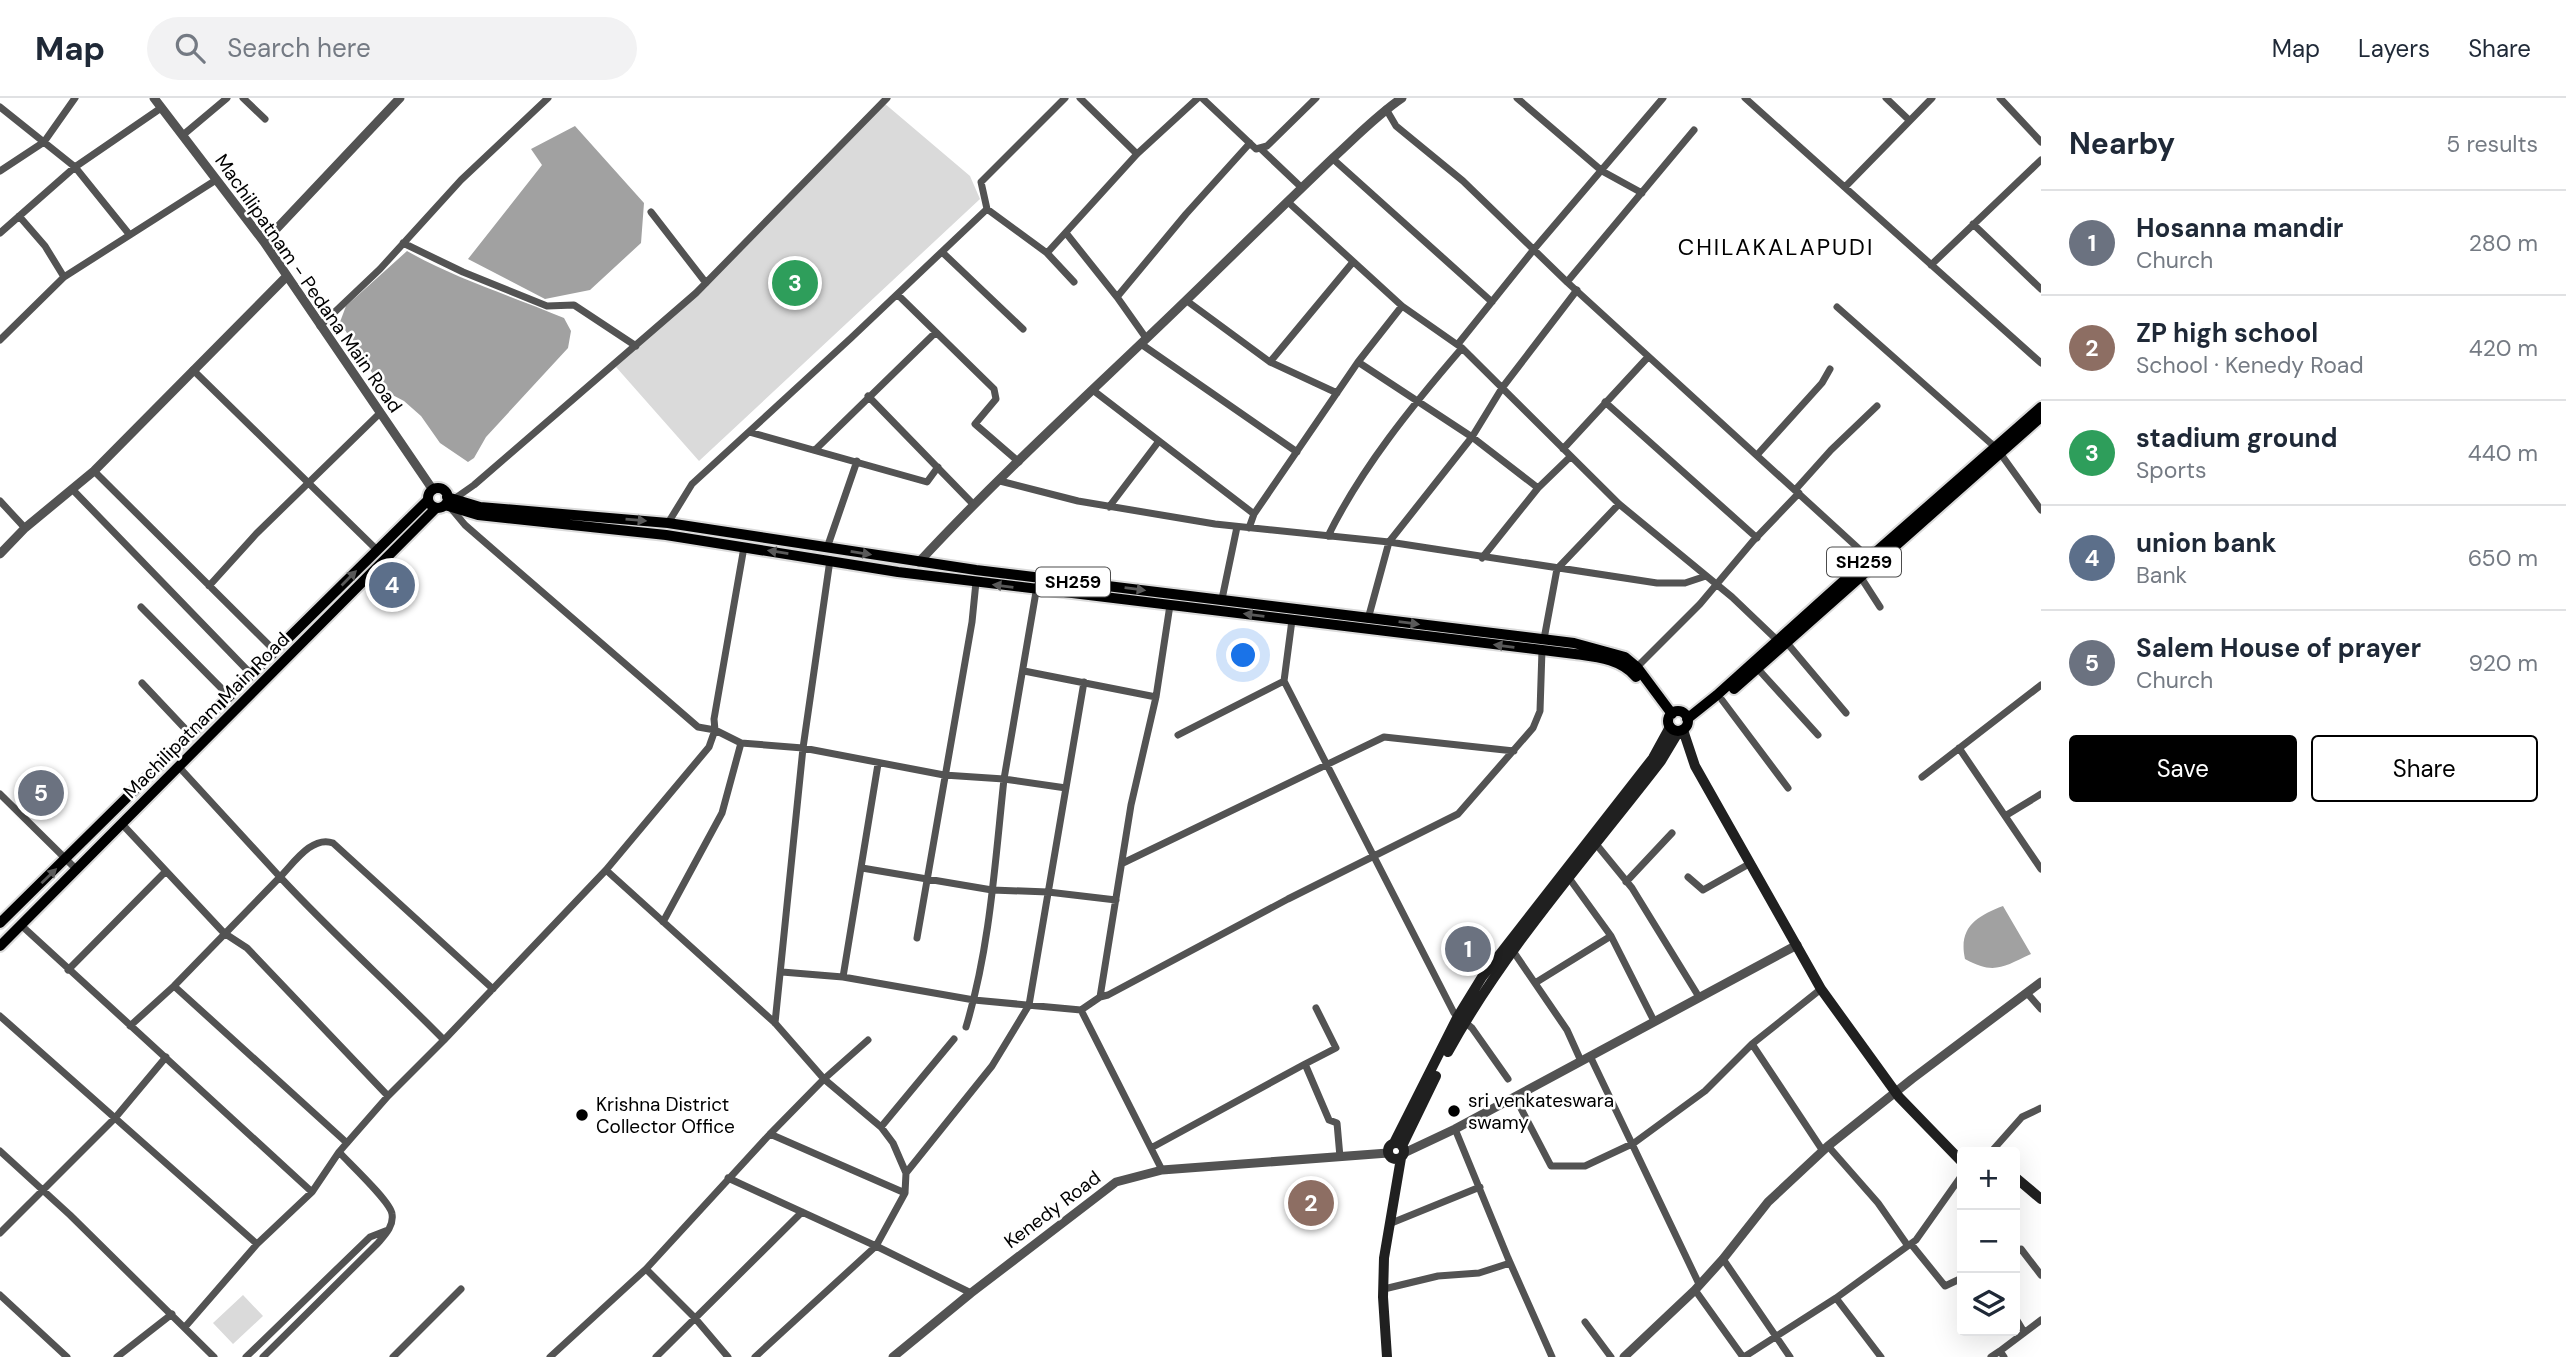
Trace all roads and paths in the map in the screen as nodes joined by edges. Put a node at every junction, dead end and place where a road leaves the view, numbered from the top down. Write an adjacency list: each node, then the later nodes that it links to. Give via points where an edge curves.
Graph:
1 (75, 98): 26 (street)
2 (154, 98): 20 (street, Machilipatnam - Pedana Main Road)
3 (227, 98): 25 (street)
4 (243, 98): 22 (street)
5 (400, 98): 48 (street)
6 (548, 98): 49 (street, via 461,180)
7 (887, 98): 59 (street)
8 (1065, 98): 41 (street, via 981,182)
9 (1080, 98): 30 (street)
10 (1200, 98): 28 (street); 30 (street)
11 (1316, 98): 29 (street)
12 (1402, 98): 21 (street)
13 (1517, 98): 35 (street)
14 (1663, 98): 35 (street)
15 (1745, 98): 37 (street)
16 (1886, 98): 23 (street)
17 (1932, 98): 23 (street)
18 (2000, 98): 27 (street)
19 (0, 107): 26 (street)
20 (161, 108): 25 (street, Machilipatnam - Pedana Main Road); 33 (street)
21 (1386, 109): 31 (street); 50 (street, via 1396,126)
22 (265, 119)
23 (1909, 120): 37 (street)
24 (1694, 130): 39 (street)
25 (183, 135): 36 (street, Machilipatnam - Pedana Main Road)
26 (44, 142): 33 (street); 34 (street)
27 (2041, 142)
28 (1250, 143): 29 (street); 63 (street)
29 (1261, 149): 38 (street)
30 (1137, 155): 46 (street)
31 (1333, 159): 38 (street); 65 (street)
32 (2041, 160): 44 (street)
33 (75, 167): 43 (street); 47 (street)
34 (0, 171)
35 (1602, 171): 39 (street); 50 (street)
36 (216, 180): 47 (street); 48 (street, Machilipatnam - Pedana Main Road)
37 (1845, 187): 54 (street)
38 (1301, 188): 40 (street)
39 (1642, 194): 58 (street)
40 (1288, 202): 53 (street); 64 (street)
41 (987, 209): 51 (street); 52 (street)
42 (651, 212): 59 (street)
43 (19, 216): 45 (street); 56 (street)
44 (1973, 224): 54 (street); 60 (street)
45 (0, 233)
46 (1066, 233): 52 (street); 63 (street)
47 (129, 234): 56 (street)
48 (264, 242): 55 (street, Machilipatnam - Pedana Main Road)
49 (403, 243): 68 (street); 73 (street, via 547,306 574,305)
50 (1535, 248): 58 (street); 65 (street)
51 (942, 252): 62 (street); 69 (street)
52 (1047, 253): 57 (street)
53 (1353, 262): 66 (street); 76 (street)
54 (1931, 265): 78 (street)
55 (287, 276): 68 (street, Machilipatnam - Pedana Main Road); 80 (street)
56 (64, 277): 71 (street)
57 (1074, 282)
58 (1567, 282): 61 (street)
59 (706, 283): 73 (street)
60 (2041, 289)
61 (1577, 290): 75 (street); 81 (street)
62 (898, 295): 70 (street); 91 (street)
63 (1117, 297): 72 (street)
64 (1187, 300): 72 (street); 76 (street)
65 (1492, 302): 74 (street)
66 (1402, 306): 74 (street); 77 (street)
67 (1837, 307): 96 (street)
68 (320, 326): 89 (street, Machilipatnam - Pedana Main Road)
69 (1023, 329)
70 (935, 333): 84 (street); 101 (street, via 994,389 996,398 975,424)
71 (0, 340)
72 (1143, 341): 82 (street); 97 (street)
73 (636, 346): 110 (street, via 474,485)
74 (1460, 346): 81 (street); 85 (street)
75 (1648, 356): 86 (street); 98 (street)
76 (1270, 362): 83 (street)
77 (1359, 362): 83 (street); 85 (street)
78 (2041, 363)
79 (1830, 369): 98 (street)
80 (193, 370): 103 (street); 105 (street)
81 (1502, 388): 92 (street); 94 (street)
82 (1094, 391): 93 (street); 101 (street)
83 (1337, 393): 97 (street)
84 (868, 396): 95 (street); 102 (street)
85 (1417, 400): 92 (street); 120 (street, via 1346,498)
86 (1605, 402): 94 (street); 121 (street)
87 (1877, 406): 108 (street, via 1831,450)
88 (2041, 407): 96 (main road, SH259)
89 (379, 414): 105 (street); 110 (street, Machilipatnam - Pedana Main Road)
90 (2041, 417): 96 (main road, SH259)
91 (749, 432): 95 (street); 116 (street, via 692,484)
92 (1472, 438): 106 (street); 122 (street)
93 (1159, 441): 113 (street); 115 (street)
94 (1563, 449): 99 (street)
95 (815, 450): 100 (street)
96 (1997, 450): 114 (street); 128 (main road, SH259); 134 (main road, SH259)
97 (1297, 452): 115 (street)
98 (1757, 455): 108 (street)
99 (1570, 457): 106 (street); 112 (street)
100 (857, 461): 102 (street, via 928,482); 124 (street)
101 (1019, 462): 104 (street)
102 (938, 467): 111 (street)
103 (94, 471): 107 (street); 138 (street)
104 (1000, 481): 111 (street); 113 (street)
105 (310, 483): 125 (street); 138 (street)
106 (1538, 488): 127 (street)
107 (72, 489): 118 (street); 154 (street)
108 (1798, 491): 121 (street); 128 (street)
109 (0, 501): 118 (street)
110 (442, 501): 116 (main road, SH259, one-way to 116); 123 (main road, SH259, via 478,515 666,534); 125 (main road, Machilipatnam Main Road); 145 (main road, Machilipatnam Main Road); 164 (street, via 698,727)
111 (973, 504): 130 (street)
112 (1619, 504): 131 (street); 133 (street)
113 (1108, 507): 117 (street)
114 (2041, 510)
115 (1254, 514): 119 (street)
116 (668, 523): 124 (main road, SH259)
117 (1237, 527): 119 (street); 140 (street)
118 (24, 528): 126 (street)
119 (1249, 528): 120 (street)
120 (1328, 536): 122 (street)
121 (1757, 538): 137 (street)
122 (1389, 542): 127 (street); 146 (street)
123 (744, 547): 129 (main road, SH259, one-way to 123); 164 (street)
124 (827, 548): 130 (main road, SH259, one-way to 130)
125 (377, 550): 141 (main road, Machilipatnam Main Road, one-way to 125)
126 (0, 554)
127 (1482, 558): 131 (street)
128 (1869, 558): 134 (street); 148 (main road, SH259)
129 (830, 560): 132 (main road, SH259); 169 (street)
130 (919, 562): 132 (street); 135 (main road, SH259)
131 (1558, 569): 133 (street, via 1668,584); 149 (street)
132 (915, 574): 136 (main road, SH259)
133 (1706, 576): 137 (street)
134 (1860, 577): 144 (street); 148 (main road, SH259)
135 (1041, 578): 139 (street); 140 (main road, SH259, one-way to 140)
136 (976, 582): 139 (main road, SH259, one-way to 136); 175 (street)
137 (1717, 585): 148 (street); 151 (street)
138 (209, 586): 150 (street)
139 (1036, 590): 142 (main road, SH259); 153 (street)
140 (1222, 599): 146 (main road, SH259)
141 (323, 605): 145 (main road); 150 (main road, Machilipatnam Main Road)
142 (1170, 605): 147 (main road, SH259, one-way to 142); 160 (street)
143 (141, 607): 159 (street)
144 (1880, 607)
145 (332, 613): 174 (main road, Machilipatnam Main Road)
146 (1368, 619): 149 (main road, SH259, one-way to 149)
147 (1292, 620): 149 (main road, SH259, one-way to 147); 155 (street)
148 (1782, 641): 152 (main road, SH259); 162 (street); 163 (main road, SH259)
149 (1543, 645): 151 (main road, SH259, via 1574,643 1625,657); 163 (main road, SH259, via 1629,669); 171 (street, via 1540,711 1534,728)
150 (276, 652): 154 (main road, Machilipatnam Main Road)
151 (1637, 667): 163 (main road, SH259)
152 (1758, 669): 161 (main road, SH259); 167 (street)
153 (1024, 671): 156 (street); 177 (street)
154 (252, 675): 159 (main road, Machilipatnam Main Road)
155 (1284, 681): 165 (street); 173 (street)
156 (1084, 682): 160 (street); 178 (street)
157 (142, 683): 166 (street)
158 (2041, 685): 170 (street)
159 (230, 697): 166 (main road, Machilipatnam Main Road)
160 (1156, 697): 188 (street)
161 (1721, 700): 163 (main road, SH259); 179 (street)
162 (1846, 713)
163 (1678, 723): 185 (main road, via 1661,761); 189 (main road, via 1695,766); 229 (main road, via 1482,977)
164 (715, 730): 168 (street); 193 (street, via 709,747)
165 (1178, 735)
166 (191, 736): 187 (main road, Machilipatnam Main Road)
167 (1818, 736)
168 (741, 743): 169 (street); 203 (street, via 722,813)
169 (803, 748): 172 (street); 213 (street)
170 (1959, 748): 176 (street); 182 (street)
171 (1514, 751): 173 (street, via 1384,737); 186 (street, via 1458,814)
172 (878, 764): 175 (street); 190 (street)
173 (1327, 765): 186 (street); 188 (street)
174 (179, 767): 183 (main road, Machilipatnam Main Road); 195 (street)
175 (944, 775): 177 (street); 198 (street)
176 (1922, 777)
177 (1003, 779): 178 (street); 200 (street)
178 (1066, 788): 201 (street)
179 (1788, 788)
180 (2041, 793): 182 (street)
181 (0, 794): 187 (street)
182 (2005, 816): 191 (street)
183 (122, 824): 192 (main road, Machilipatnam Main Road); 194 (street)
184 (1672, 833): 199 (street)
185 (1596, 844): 197 (main road); 199 (street)
186 (1372, 857): 221 (street); 229 (street)
187 (65, 859): 192 (street); 204 (main road, Machilipatnam Main Road, one-way to 187)
188 (1123, 863): 202 (street)
189 (1749, 864): 196 (street, via 1719,885 1703,890); 209 (main road)
190 (862, 868): 198 (street); 214 (street)
191 (2041, 869)
192 (76, 870): 205 (main road, Machilipatnam Main Road)
193 (606, 870): 203 (street); 218 (street)
194 (166, 871): 206 (street); 212 (street)
195 (280, 877): 206 (street); 218 (street, via 316,843 333,843); 235 (street)
196 (1688, 877)
197 (1569, 878): 207 (street); 211 (main road)
198 (927, 879): 200 (street); 208 (street)
199 (1626, 882): 222 (street)
200 (992, 890): 201 (street); 223 (street)
201 (1048, 892): 202 (street); 224 (street)
202 (1116, 900): 221 (street)
203 (663, 922): 231 (street)
204 (0, 923)
205 (22, 926): 210 (main road, Machilipatnam Main Road); 212 (street)
206 (224, 933): 217 (street); 244 (street, via 247,948)
207 (1611, 936): 216 (street); 230 (street)
208 (917, 938)
209 (1797, 945): 219 (main road); 222 (street)
210 (0, 946)
211 (1513, 951): 216 (street); 229 (main road)
212 (68, 970): 232 (street)
213 (782, 971): 214 (street); 231 (street)
214 (843, 977): 223 (street)
215 (2041, 982): 220 (street)
216 (1535, 983): 239 (street)
217 (174, 986): 232 (street); 251 (street)
218 (493, 989): 235 (street)
219 (1821, 989): 237 (street); 243 (main road)
220 (2027, 993): 226 (street); 243 (street)
221 (1100, 997): 227 (street)
222 (1699, 997): 230 (street)
223 (974, 1000): 224 (street); 233 (street)
224 (1029, 1005): 227 (street); 262 (street, via 992,1066)
225 (1315, 1008): 240 (street, via 1336,1048)
226 (2041, 1009)
227 (1080, 1010): 254 (street)
228 (0, 1016): 247 (street)
229 (1461, 1019): 242 (street); 256 (main road)
230 (1654, 1021): 239 (street)
231 (775, 1023): 241 (street)
232 (130, 1026): 238 (street)
233 (966, 1027)
234 (954, 1039): 248 (street)
235 (444, 1040): 244 (street)
236 (868, 1040): 241 (street)
237 (1752, 1044): 252 (street, via 1705,1091); 255 (street)
238 (166, 1057): 247 (street); 268 (street)
239 (1586, 1058): 245 (street); 252 (street)
240 (1305, 1064): 254 (street); 259 (street, via 1329,1120 1337,1123)
241 (824, 1079): 248 (street); 250 (street)
242 (1508, 1079)
243 (1896, 1093): 255 (street); 260 (main road)
244 (388, 1096): 251 (street)
245 (1515, 1097): 249 (street); 252 (street, via 1551,1166 1585,1166)
246 (2041, 1108): 253 (street, via 2022,1117)
247 (115, 1118): 267 (street); 275 (street)
248 (881, 1127): 262 (street)
249 (1455, 1129): 256 (street); 266 (street)
250 (770, 1134): 263 (street); 269 (street)
251 (347, 1143): 258 (street)
252 (1634, 1143): 284 (street)
253 (1995, 1147)
254 (1151, 1148): 261 (street)
255 (1826, 1149): 276 (street, via 1878,1203); 279 (street, via 1768,1202)
256 (1398, 1150): 259 (street, Kenedy Road); 272 (main road)
257 (0, 1151): 267 (street)
258 (339, 1152): 268 (street); 273 (street, via 390,1206)
259 (1340, 1157): 261 (street, Kenedy Road)
260 (1957, 1158)
261 (1162, 1170): 287 (street, Kenedy Road, via 1116,1182)
262 (906, 1173): 269 (street)
263 (728, 1178): 271 (street); 281 (street)
264 (2020, 1181): 270 (main road)
265 (1957, 1182): 276 (street)
266 (1480, 1187): 272 (street); 280 (street)
267 (44, 1191): 274 (street); 290 (street)
268 (312, 1192): 275 (street)
269 (905, 1193): 277 (street)
270 (2041, 1199)
271 (802, 1212): 277 (street); 291 (street)
272 (1389, 1224): 286 (main road)
273 (389, 1229): 302 (street, via 370,1237); 303 (street)
274 (0, 1233)
275 (257, 1244): 295 (street)
276 (1909, 1245): 283 (street, via 1945,1286); 289 (street)
277 (876, 1246): 287 (street); 308 (street)
278 (2020, 1250): 282 (street)
279 (1723, 1259): 284 (street); 297 (street)
280 (1510, 1263): 286 (street); 311 (street)
281 (646, 1269): 291 (street); 305 (street)
282 (2041, 1275)
283 (1957, 1280)
284 (1697, 1287): 313 (street); 314 (street)
285 (461, 1289): 304 (street)
286 (1384, 1289): 310 (main road)
287 (971, 1293): 309 (street, Kenedy Road)
288 (0, 1295): 299 (street)
289 (1836, 1298): 297 (street); 316 (street)
290 (172, 1314): 295 (street); 300 (street)
291 (694, 1317): 306 (street); 307 (street)
292 (2041, 1320): 296 (street)
293 (1585, 1322): 312 (street)
294 (2020, 1325): 296 (street)
295 (185, 1327): 301 (street)
296 (2024, 1332): 298 (street)
297 (1776, 1335): 314 (street); 315 (street)
298 (2002, 1354): 317 (street)
299 (67, 1357)
300 (117, 1357)
301 (214, 1357)
302 (246, 1357)
303 (263, 1357)
304 (393, 1357)
305 (550, 1357)
306 (656, 1357)
307 (728, 1357)
308 (755, 1357)
309 (893, 1357)
310 (1387, 1357)
311 (1552, 1357)
312 (1611, 1357)
313 (1624, 1357)
314 (1743, 1357)
315 (1790, 1357)
316 (1881, 1357)
317 (1991, 1357)

